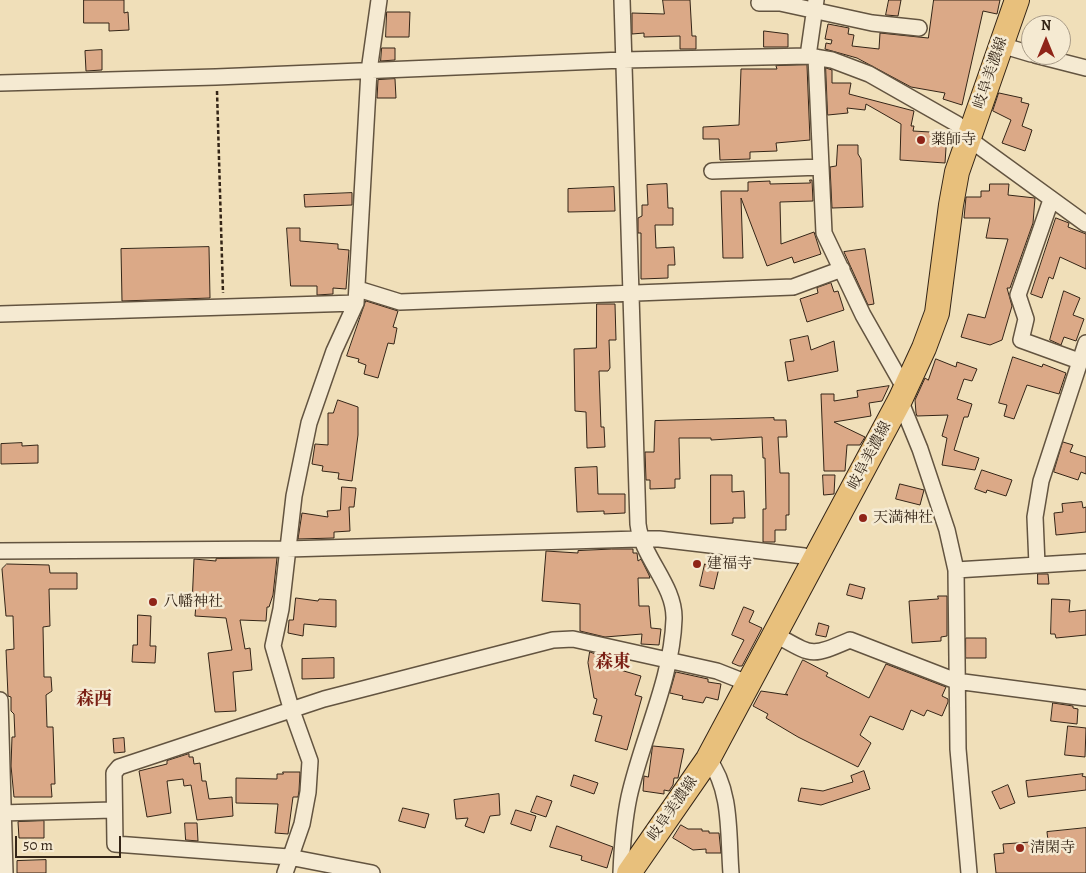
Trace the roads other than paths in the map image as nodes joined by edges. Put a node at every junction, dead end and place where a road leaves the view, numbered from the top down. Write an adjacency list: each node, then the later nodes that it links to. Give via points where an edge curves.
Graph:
1 (379, 0): 13 (street)
2 (622, 0): 10 (street)
3 (1016, 0): 7 (main road, 岐阜美濃線)
4 (759, 3): 5 (street)
5 (815, 6): 6 (street, via 872,23); 9 (street)
6 (918, 28)
7 (1001, 45): 8 (street); 15 (main road, 岐阜美濃線)
8 (1021, 51)
9 (812, 56): 10 (street); 15 (street, via 869,74 957,124); 16 (street)
10 (622, 60): 13 (street); 21 (street)
11 (1071, 64): 12 (street)
12 (1086, 68)
13 (369, 72): 14 (street); 22 (street)
14 (0, 83)
15 (968, 139): 18 (street); 26 (main road, 岐阜美濃線, via 951,205 937,313)
16 (821, 167): 17 (street); 20 (street, via 824,233)
17 (712, 171)
18 (1051, 200): 19 (street); 25 (street, via 1018,295 1026,319 1021,340)
19 (1086, 224)
20 (842, 269): 21 (street, via 793,287); 26 (street)
21 (629, 292): 22 (street, via 400,302); 27 (street)
22 (357, 296): 23 (street, via 223,307); 28 (street, via 309,423)
23 (0, 314)
24 (1086, 343): 25 (street)
25 (1079, 361): 32 (street, via 1041,481 1035,517)
26 (902, 394): 30 (main road, 岐阜美濃線); 33 (street, via 947,530)
27 (639, 539): 28 (street); 30 (street); 35 (street, via 673,603)
28 (287, 549): 29 (street); 40 (street, via 281,609 273,646)
29 (0, 551)
30 (815, 560): 34 (main road, 岐阜美濃線)
31 (1086, 562): 32 (street)
32 (1037, 565): 33 (street)
33 (956, 570): 36 (street)
34 (776, 635): 36 (street, via 808,652 821,652 850,640); 37 (main road, 岐阜美濃線)
35 (668, 661): 37 (street, via 717,671); 40 (street, via 572,639 553,640); 48 (street, via 629,798)
36 (956, 681): 38 (street); 51 (street)
37 (750, 684): 41 (main road, 岐阜美濃線)
38 (1086, 698)
39 (0, 700): 43 (street)
40 (290, 708): 42 (street, via 119,767 114,773); 44 (street, via 310,761 302,824)
41 (708, 759): 49 (main road, 岐阜美濃線); 50 (street, via 718,771 726,804)
42 (114, 810): 43 (street); 44 (street, via 115,844)
43 (1, 813): 45 (street)
44 (289, 857): 46 (street); 47 (street)
45 (5, 873)
46 (285, 873)
47 (372, 873)
48 (621, 873)
49 (629, 873)
50 (731, 873)
51 (969, 873)

